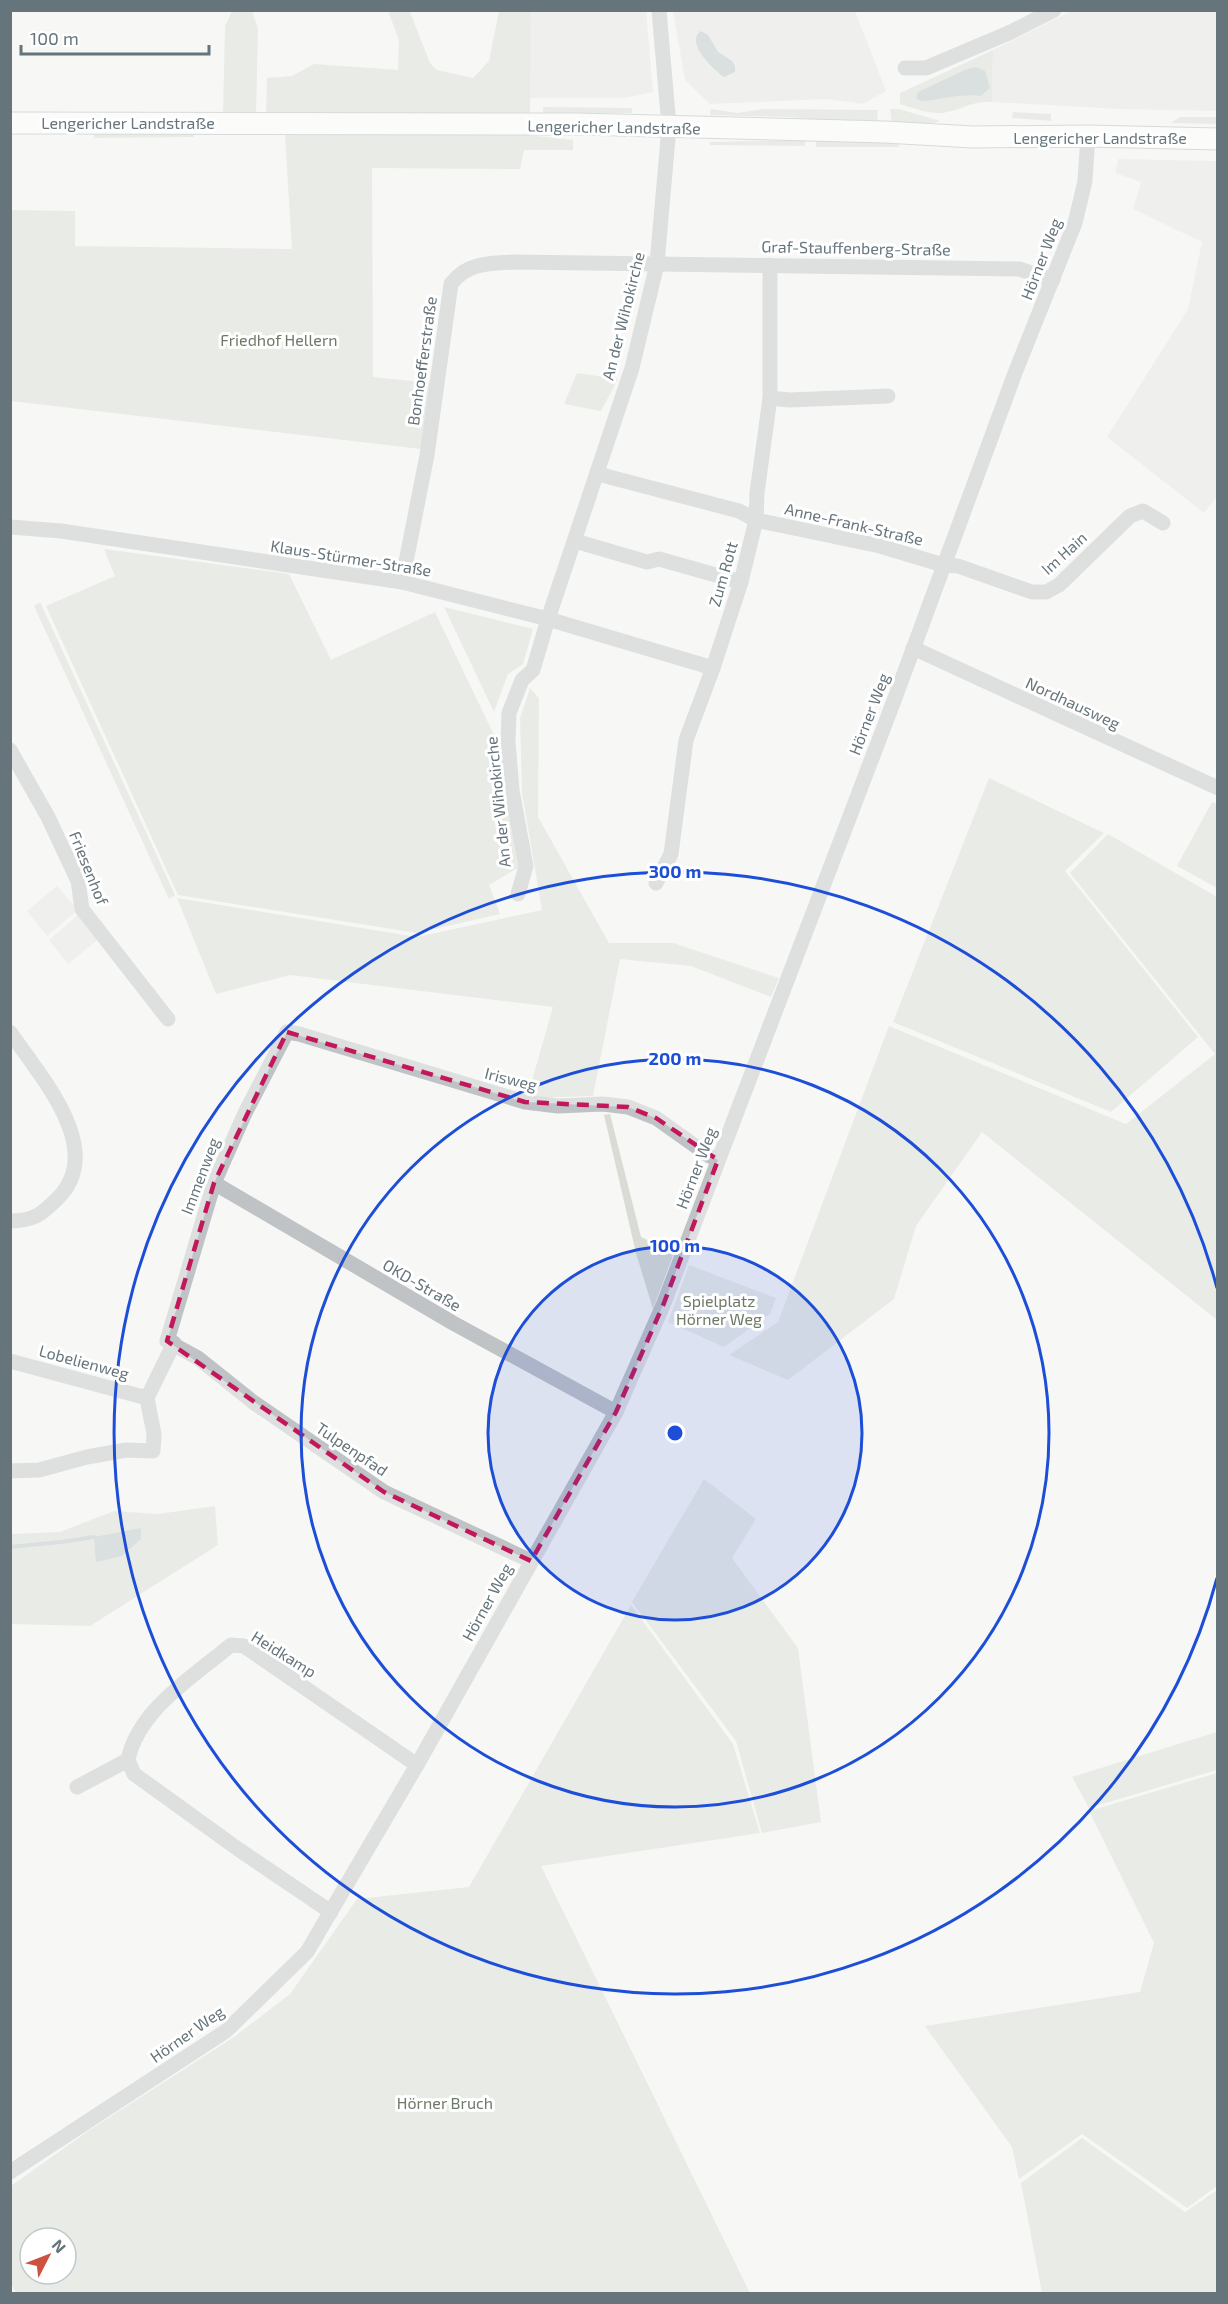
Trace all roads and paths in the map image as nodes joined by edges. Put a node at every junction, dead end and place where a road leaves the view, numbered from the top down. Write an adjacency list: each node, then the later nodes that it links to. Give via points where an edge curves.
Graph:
1 (659, 10): 5 (street, An der Wihokirche)
2 (1054, 10): 3 (street, via 926,68)
3 (905, 68)
4 (10, 123): 5 (main road, Lengericher Landstraße)
5 (669, 127): 6 (main road, Lengericher Landstraße, via 973,137); 8 (street, An der Wihokirche)
6 (1089, 136): 7 (main road, Lengericher Landstraße); 10 (street, Hörner Weg, via 1080,205)
7 (1218, 139)
8 (657, 264): 9 (street, Graf-Stauffenberg-Straße); 13 (street, An der Wihokirche, via 632,368); 19 (street, Bonhoefferstraße, via 516,262 476,265 457,276 452,284 427,455)
9 (770, 265): 10 (street, Graf-Stauffenberg-Straße, via 1019,269); 12 (street, Zum Rott)
10 (1053, 280): 18 (street, Hörner Weg)
11 (888, 396): 12 (street)
12 (770, 398): 14 (street, Zum Rott)
13 (598, 474): 14 (street, via 739,511); 17 (street, An der Wihokirche)
14 (756, 520): 18 (street, Anne-Frank-Straße, via 880,546); 20 (street, Zum Rott)
15 (1163, 523): 18 (street, Im Hain, via 1143,511 1130,516 1059,585 1046,592 1032,592 958,566)
16 (10, 527): 19 (street, Klaus-Stürmer-Straße, via 61,531)
17 (575, 541): 20 (street, via 647,562 659,559); 21 (street, An der Wihokirche)
18 (943, 565): 22 (street, Hörner Weg)
19 (402, 582): 21 (street, Klaus-Stürmer-Straße)
20 (741, 582): 23 (street, Zum Rott)
21 (548, 619): 23 (street, Klaus-Stürmer-Straße); 27 (street, An der Wihokirche, via 533,670 522,680 509,713 512,790 526,867)
22 (913, 648): 25 (street, Nordhausweg); 31 (street, Hörner Weg)
23 (713, 668): 26 (street, Zum Rott, via 686,740 671,854)
24 (10, 750): 28 (street, Friesenhof, via 78,881 82,909)
25 (1218, 788)
26 (656, 883)
27 (518, 894)
28 (168, 1019)
29 (10, 1032): 33 (street, via 53,1094 74,1135 77,1158 64,1192 48,1209 34,1219)
30 (287, 1032): 31 (street, Irisweg, via 525,1102 628,1107 656,1118); 32 (street, Immenweg)
31 (718, 1160): 37 (street, Hörner Weg, via 664,1303)
32 (214, 1183): 34 (street, Immenweg); 37 (street, OKD-Straße, via 453,1323)
33 (10, 1221)
34 (171, 1342): 36 (street); 39 (street, Tulpenpfad, via 384,1492)
35 (10, 1361): 36 (street, Lobelienweg)
36 (147, 1398): 38 (street, via 153,1451 126,1450 39,1470)
37 (616, 1412): 39 (street, Hörner Weg)
38 (10, 1471)
39 (531, 1561): 41 (street, Hörner Weg)
40 (128, 1760): 41 (street, Heidkamp, via 131,1745 157,1707 231,1645 244,1646); 42 (street); 43 (street, via 134,1774)
41 (417, 1765): 43 (street, Hörner Weg)
42 (77, 1786)
43 (331, 1912): 44 (street, Hörner Weg, via 307,1952 226,2031)
44 (10, 2172)

